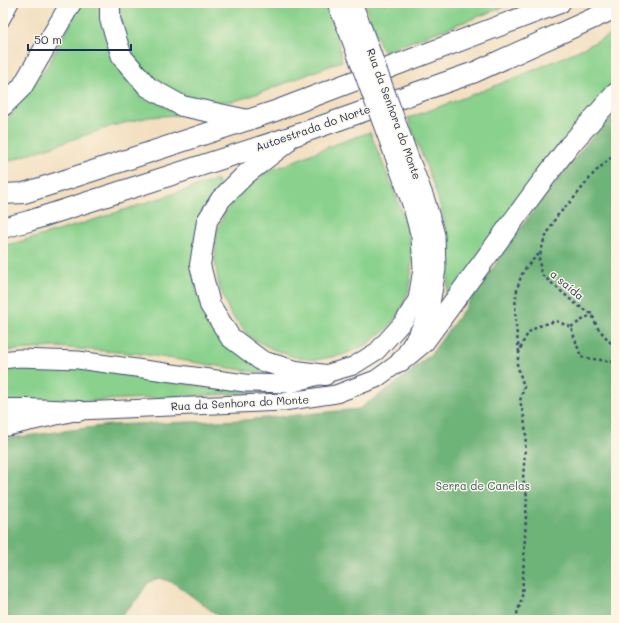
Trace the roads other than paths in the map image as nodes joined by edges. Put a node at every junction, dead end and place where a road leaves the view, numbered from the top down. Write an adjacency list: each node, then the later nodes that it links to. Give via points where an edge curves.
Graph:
1 (13, 3): 8 (street)
2 (71, 3): 11 (highway, via 22,87)
3 (110, 3): 12 (highway, via 110,19 122,56 148,87 182,106)
4 (336, 3): 9 (main road, Rua da Senhora do Monte)
5 (353, 3): 9 (main road, Rua da Senhora do Monte)
6 (560, 3): 12 (highway)
7 (616, 8): 13 (highway, Autoestrada do Norte, via 475,72)
8 (3, 22)
9 (354, 27): 14 (main road, Rua da Senhora do Monte, bridge)
10 (616, 93): 20 (highway, via 569,146 424,342)
11 (3, 106)
12 (249, 120): 15 (highway)
13 (296, 135): 18 (highway, Autoestrada do Norte, via 29,222); 21 (highway, via 246,174 221,199 207,221 200,265 210,305 230,337 262,361 296,371)
14 (400, 152): 20 (main road, Rua da Senhora do Monte, via 426,200 436,235 437,269 431,304 418,333); 21 (main road, Rua da Senhora do Monte, via 420,237 422,269 417,299 404,320 377,351 353,366)
15 (24, 193): 16 (highway); 17 (highway)
16 (3, 194)
17 (3, 199)
18 (3, 228)
19 (3, 360): 21 (main road, Rua da Senhora do Monte, via 78,360 245,383 290,384)
20 (401, 361): 23 (main road, Rua da Senhora do Monte, via 376,379 336,394 314,398 283,402)
21 (325, 375)
22 (3, 409): 23 (highway)
23 (79, 411): 24 (main road, Rua da Senhora do Monte)
24 (3, 428)

